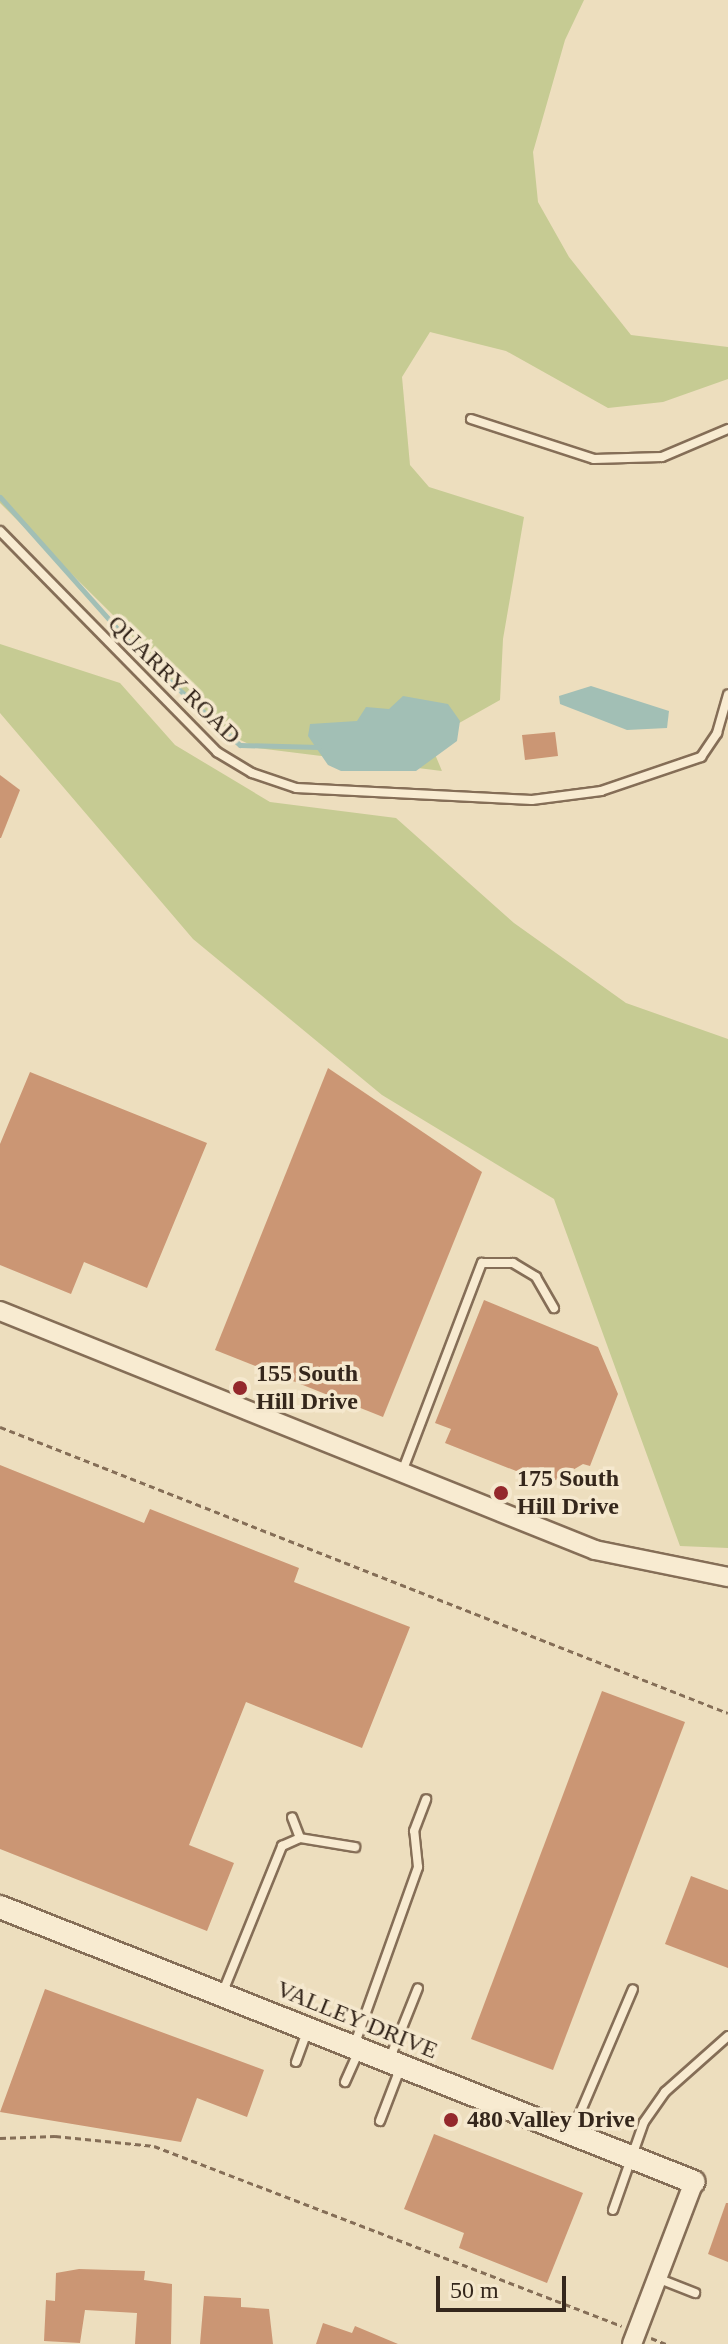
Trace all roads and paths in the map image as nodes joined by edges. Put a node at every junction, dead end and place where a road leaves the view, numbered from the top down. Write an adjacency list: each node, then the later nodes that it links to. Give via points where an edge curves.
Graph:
1 (471, 419): 2 (lane, via 555,450 607,460 662,457)
2 (728, 429)
3 (0, 531): 4 (lane, QUARRY ROAD, via 140,680 231,763 273,782 324,792 567,797 688,765 711,746)
4 (728, 695)
5 (554, 1308): 8 (lane, via 536,1277 513,1263 482,1263)
6 (0, 1311): 8 (street)
7 (0, 1427): 10 (path)
8 (402, 1473): 9 (street, via 613,1556)
9 (728, 1577)
10 (728, 1713)
11 (426, 1799): 21 (lane, via 414,1831 418,1867 379,1967 381,1978)
12 (292, 1817): 13 (lane)
13 (300, 1838): 14 (lane); 18 (lane, via 278,1854)
14 (355, 1847)
15 (0, 1907): 18 (main road, VALLEY DRIVE)
16 (418, 1988): 23 (lane)
17 (633, 1989): 26 (lane)
18 (221, 1994): 19 (main road, VALLEY DRIVE)
19 (308, 2029): 21 (main road, VALLEY DRIVE); 22 (lane)
20 (728, 2036): 28 (lane, via 665,2092)
21 (356, 2048): 23 (main road, VALLEY DRIVE); 24 (lane)
22 (296, 2062)
23 (395, 2063): 25 (lane); 26 (main road, VALLEY DRIVE)
24 (345, 2082)
25 (380, 2121)
26 (571, 2133): 28 (main road, VALLEY DRIVE)
27 (0, 2138): 33 (path, via 55,2136 154,2146)
28 (631, 2157): 29 (main road, VALLEY DRIVE); 30 (lane)
29 (694, 2182): 31 (street)
30 (613, 2210)
31 (657, 2278): 32 (lane); 33 (street)
32 (695, 2293)
33 (634, 2338): 34 (path)
34 (666, 2344)

